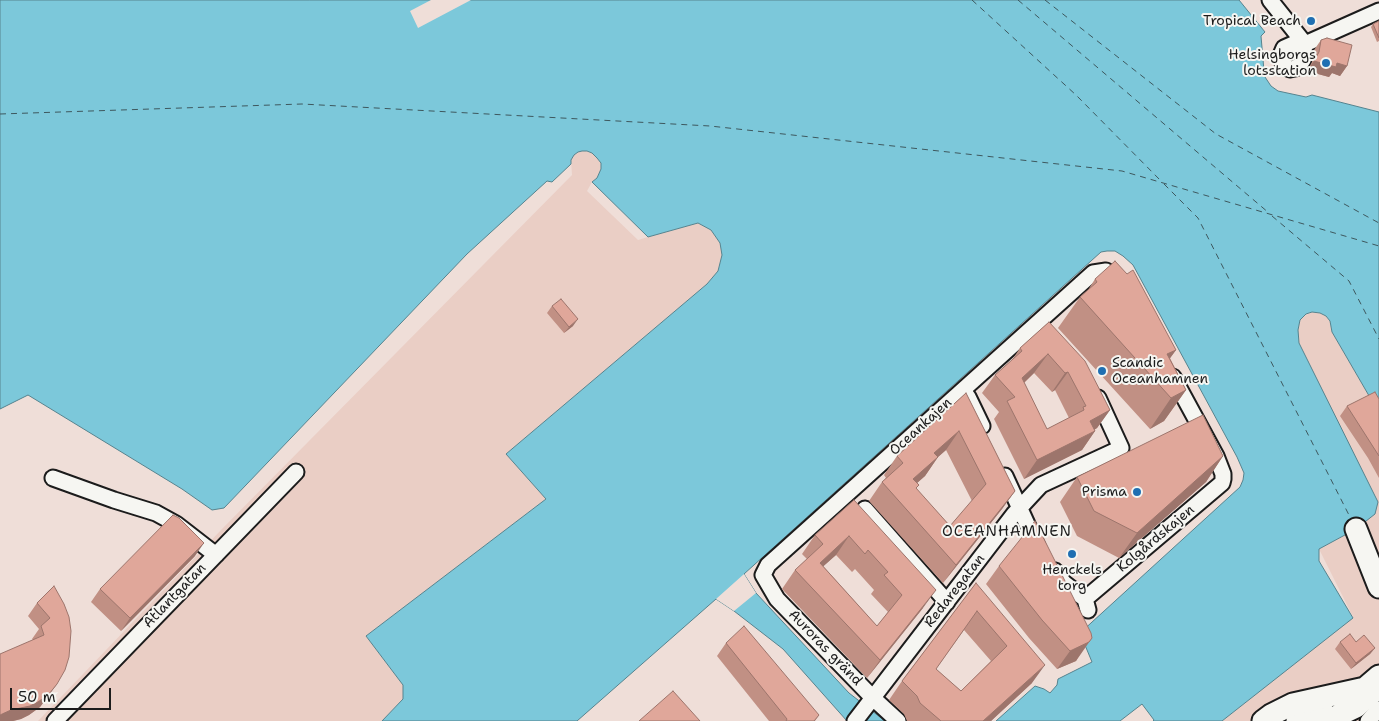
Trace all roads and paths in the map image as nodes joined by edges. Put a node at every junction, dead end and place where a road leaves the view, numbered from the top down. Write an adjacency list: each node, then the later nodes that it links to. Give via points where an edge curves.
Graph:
1 (1270, 0): 2 (street, via 1305,44)
2 (1379, 11)
3 (1130, 297): 6 (street, Oceankajen, via 1120,280 1106,271 1094,274 1044,325)
4 (1167, 366): 11 (street, Kolgårdskajen, via 1216,456 1223,474 1222,483 1086,604 1040,554)
5 (1094, 388): 11 (street, Redaregatan, via 1121,448 1041,485)
6 (965, 394): 7 (street); 18 (street, Oceankajen, via 768,565 763,576)
7 (988, 440)
8 (1000, 465): 11 (street)
9 (296, 472): 14 (street, Atlantgatan)
10 (53, 478): 14 (street, via 156,513)
11 (1020, 508): 15 (street, Redaregatan)
12 (865, 509): 19 (street)
13 (1356, 529): 16 (highway)
14 (216, 554): 22 (street, Atlantgatan)
15 (967, 575): 17 (street); 19 (street, Redaregatan)
16 (1379, 587)
17 (979, 590)
18 (776, 599): 21 (street, Auroras gränd)
19 (947, 602): 21 (street, Redaregatan)
20 (1370, 687): 25 (highway, via 1293,704); 26 (street, via 1290,712); 27 (street, via 1337,709); 28 (highway, via 1356,707)
21 (870, 702): 23 (street, Redaregatan); 24 (street, Auroras gränd)
22 (55, 721)
23 (855, 721)
24 (898, 721)
25 (1264, 721)
26 (1275, 721)
27 (1294, 721)
28 (1317, 721)

